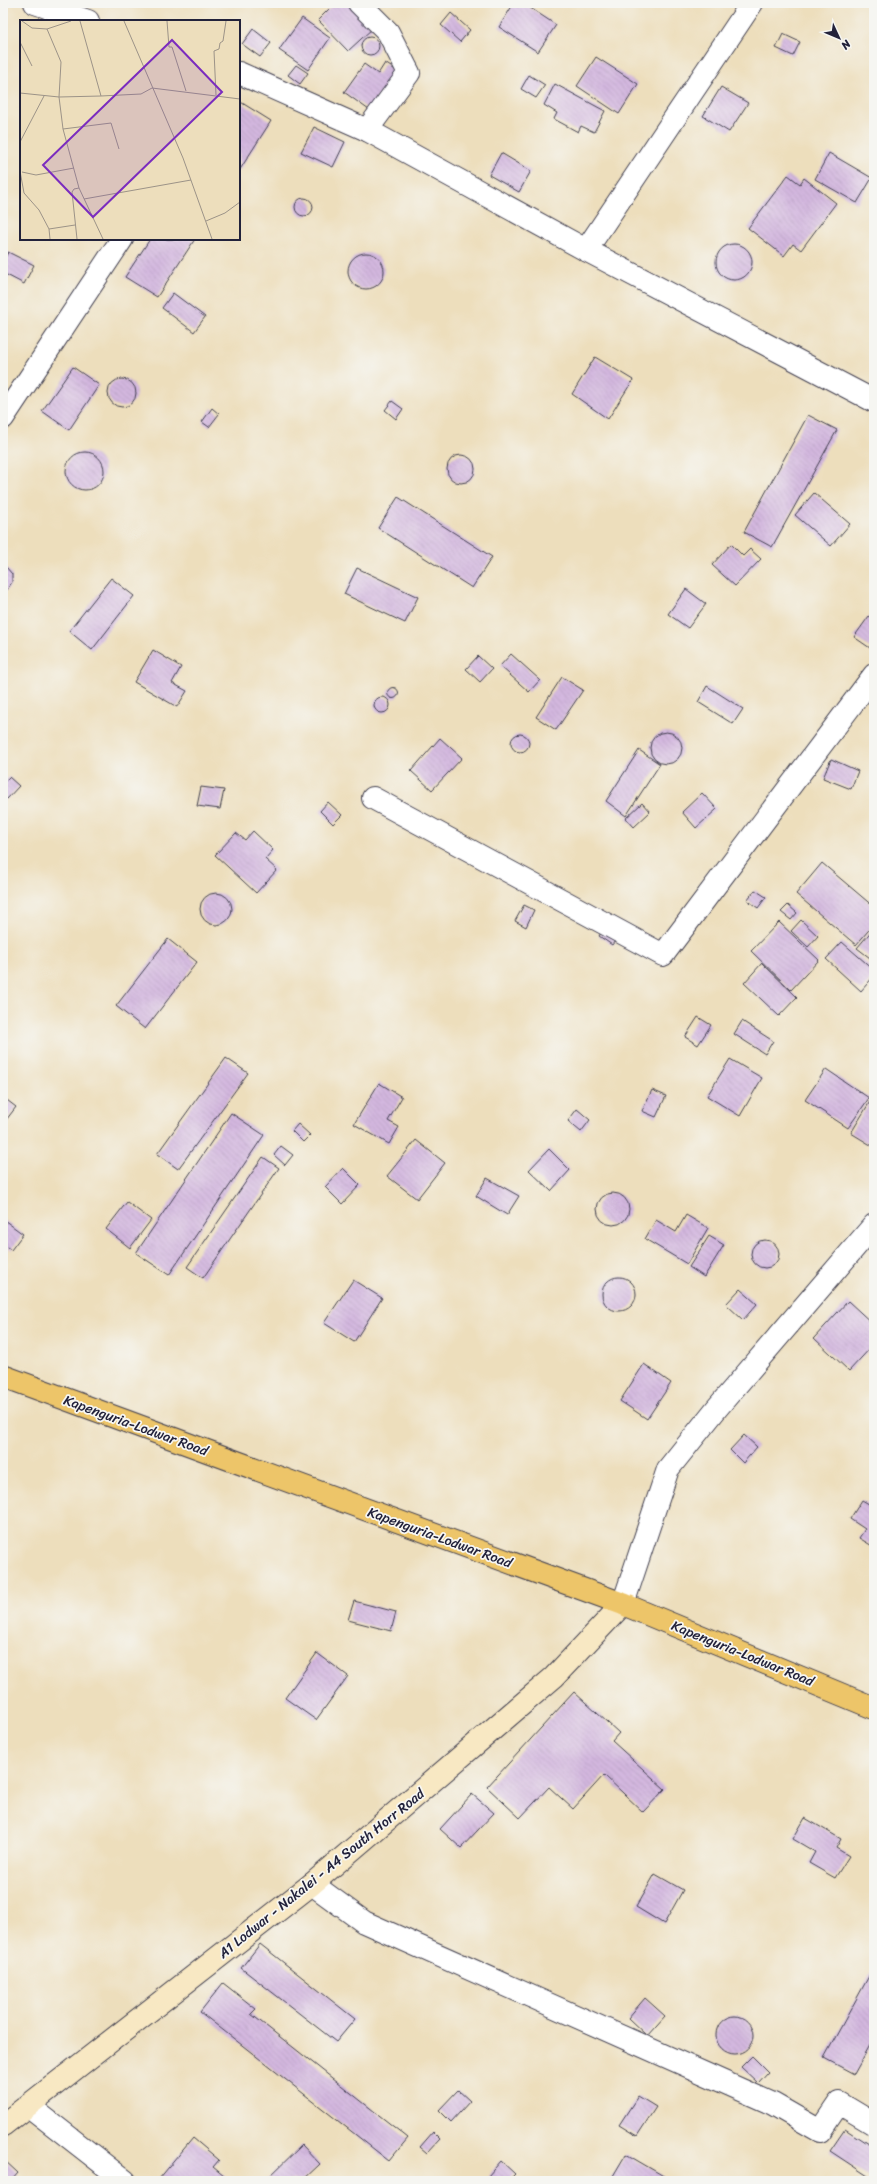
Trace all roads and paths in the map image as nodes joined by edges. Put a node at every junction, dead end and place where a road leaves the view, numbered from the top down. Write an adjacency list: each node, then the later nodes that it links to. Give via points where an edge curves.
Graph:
1 (35, 3): 4 (street)
2 (359, 3): 6 (street, via 388,32 408,73)
3 (752, 3): 8 (street)
4 (85, 20)
5 (240, 73): 6 (street)
6 (367, 130): 8 (street)
7 (121, 240): 10 (street)
8 (586, 250): 9 (street)
9 (874, 401)
10 (3, 418)
11 (874, 675): 12 (street, via 663,955)
12 (373, 798)
13 (874, 1225): 15 (street, via 668,1469)
14 (3, 1376): 15 (highway, Kapenguria-Lodwar Road)
15 (623, 1604): 16 (highway, Kapenguria-Lodwar Road); 17 (main road, A1 Lodwar - Nakalei - A4 South Horr Road, via 554,1677)
16 (874, 1708)
17 (312, 1884): 18 (main road, A1 Lodwar - Nakalei - A4 South Horr Road); 19 (street, via 364,1922 773,2104 820,2131 839,2103)
18 (29, 2106): 20 (main road, A1 Lodwar - Nakalei - A4 South Horr Road); 21 (street)
19 (874, 2124)
20 (3, 2125)
21 (125, 2181)

